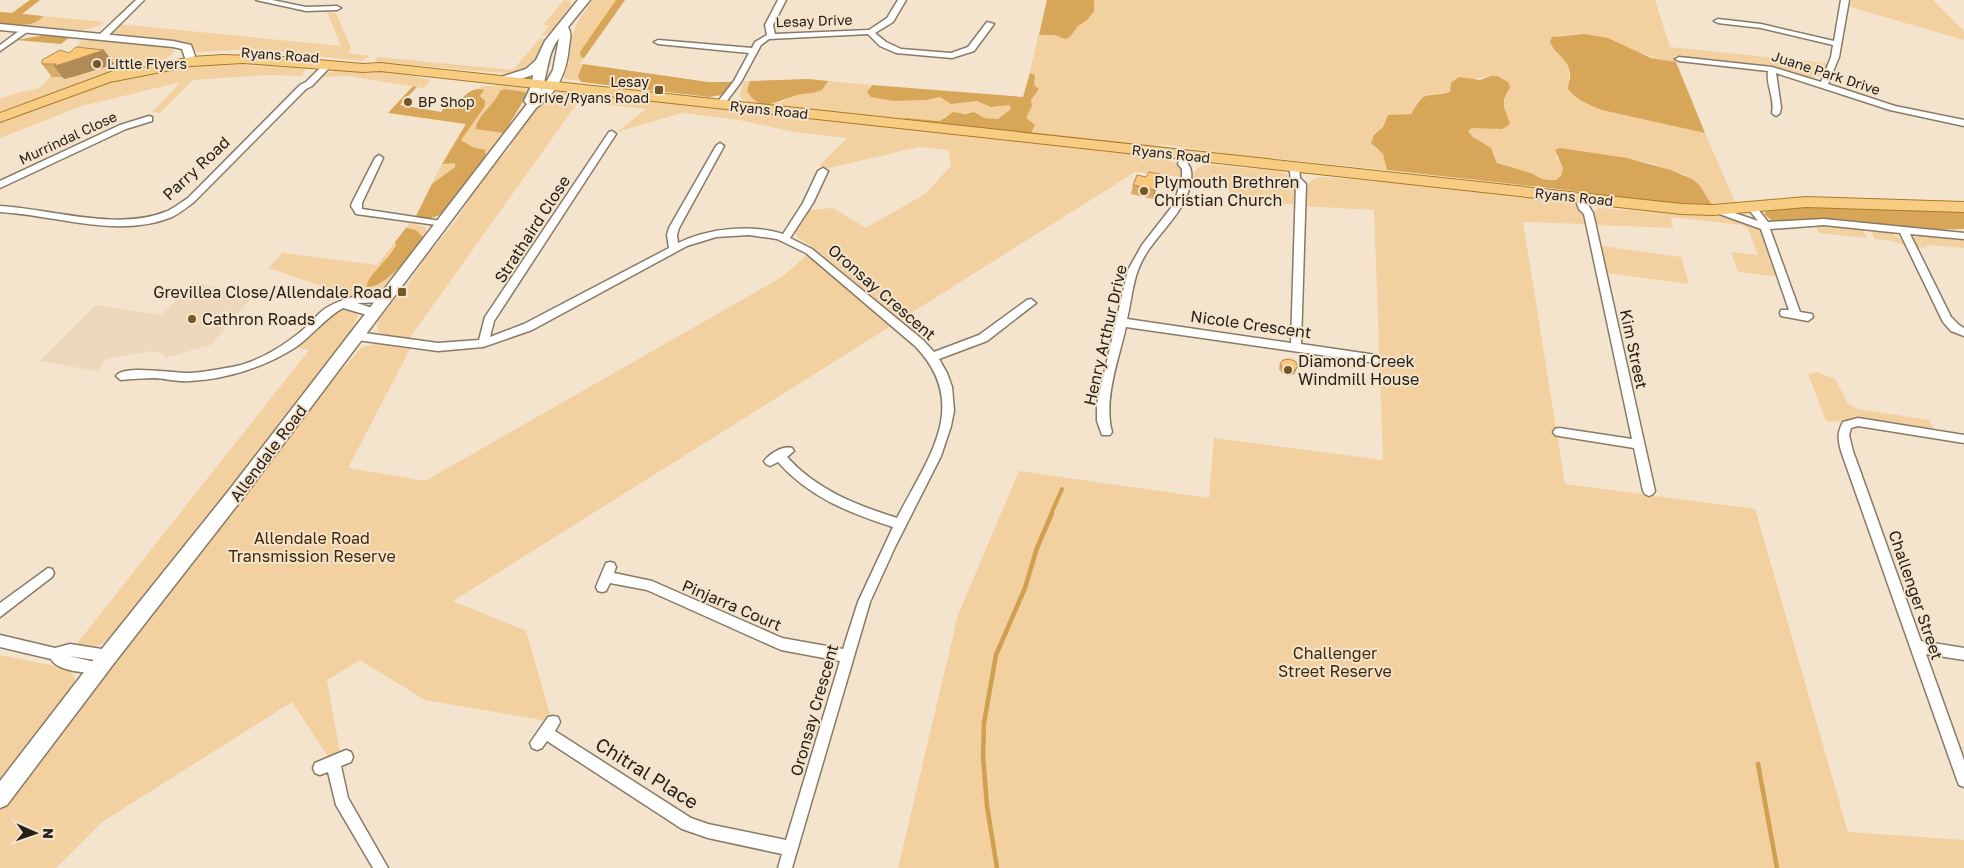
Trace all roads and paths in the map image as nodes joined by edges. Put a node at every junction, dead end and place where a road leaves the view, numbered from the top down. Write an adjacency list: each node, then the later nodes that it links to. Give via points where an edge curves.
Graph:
1 (140, 0): 14 (street)
2 (260, 0): 7 (street, via 306,9)
3 (584, 0): 11 (street)
4 (782, 0): 15 (street, via 769,25)
5 (902, 0): 13 (street, Lesay Drive, via 893,19)
6 (1845, 0): 17 (street)
7 (337, 8)
8 (1718, 21): 17 (street, via 1762,26)
9 (990, 24): 13 (street, via 971,49 952,56 899,51 883,44)
10 (0, 27): 12 (street, Ryans Road)
11 (563, 28): 22 (street, via 554,36); 26 (street, Allendale Road, via 563,58 559,72)
12 (26, 30): 14 (street, Ryans Road); 18 (street)
13 (870, 32): 15 (street, Lesay Drive)
14 (96, 36): 20 (street, Ryans Road)
15 (771, 36): 19 (street, Lesay Drive, via 760,41)
16 (658, 42): 19 (street)
17 (1838, 44): 27 (street)
18 (0, 49)
19 (754, 51): 28 (street, Lesay Drive, via 737,82 736,92)
20 (183, 57): 23 (main road, Ryans Road); 30 (main road, via 110,78)
21 (1679, 60): 24 (street, Juane Park Drive)
22 (541, 61): 25 (street, via 530,72); 26 (street)
23 (326, 62): 25 (main road, Ryans Road); 43 (street, Parry Road, via 309,84 178,211 141,224 123,224)
24 (1772, 69): 27 (street, Juane Park Drive); 29 (street, via 1778,101)
25 (505, 80): 26 (main road, Ryans Road)
26 (545, 84): 28 (main road, Ryans Road); 45 (street, Allendale Road, via 540,100 532,105)
27 (1824, 85): 32 (street, Juane Park Drive, via 1893,108)
28 (725, 105): 36 (main road, Ryans Road)
29 (1776, 113)
30 (0, 118)
31 (149, 119): 39 (street, Murrindal Close, via 124,127)
32 (1964, 124)
33 (612, 134): 61 (street, Strathaird Close, via 489,320)
34 (720, 146): 50 (street, via 674,228)
35 (379, 158): 45 (street, via 357,203 359,212)
36 (1188, 160): 37 (main road, Ryans Road); 58 (street, Henry Arthur Drive, via 1185,187 1178,205 1145,247 1133,270)
37 (1301, 168): 40 (main road, Ryans Road); 62 (street, via 1306,179 1301,184)
38 (823, 171): 49 (street, via 808,203)
39 (0, 185)
40 (1586, 203): 44 (main road, Ryans Road); 69 (street, Kim Street)
41 (1748, 206): 42 (main road, Ryans Road, via 1806,202); 44 (main road, Ryans Road); 46 (street)
42 (1964, 207)
43 (0, 209)
44 (1716, 210): 46 (street)
45 (441, 224): 51 (street, Allendale Road)
46 (1763, 226): 47 (street, via 1824,222); 56 (street)
47 (1903, 230): 48 (street); 59 (street, via 1947,319)
48 (1964, 236)
49 (785, 238): 50 (street, Oronsay Crescent, via 761,233 726,233 705,236); 63 (street, Oronsay Crescent, via 809,251)
50 (674, 249): 61 (street, Oronsay Crescent, via 528,327)
51 (386, 298): 53 (street, via 358,298); 54 (street, Allendale Road)
52 (1031, 303): 63 (street, via 983,338)
53 (342, 304): 54 (street); 65 (street, via 292,344 251,365 203,376)
54 (374, 313): 60 (street, Allendale Road)
55 (1785, 313): 56 (street)
56 (1796, 315): 57 (street)
57 (1808, 317)
58 (1120, 322): 62 (street, Nicole Crescent); 66 (street, Henry Arthur Drive, via 1103,404)
59 (1964, 332)
60 (357, 336): 61 (street, Oronsay Crescent, via 438,347); 80 (street, Allendale Road)
61 (482, 343)
62 (1296, 347): 64 (street, Nicole Crescent)
63 (933, 357): 72 (street, Oronsay Crescent, via 948,393 946,428)
64 (1376, 359)
65 (121, 376)
66 (1106, 432)
67 (1559, 432): 69 (street)
68 (1964, 439): 77 (street, Challenger Street, via 1852,423 1843,430 1844,442)
69 (1638, 444): 71 (street, Kim Street)
70 (779, 456): 72 (street, via 798,477 832,500)
71 (1649, 491)
72 (900, 524): 79 (street, Oronsay Crescent, via 870,586)
73 (48, 573): 75 (street)
74 (606, 577): 79 (street, Pinjarra Court, via 648,585 780,644)
75 (0, 610)
76 (0, 641): 80 (street, via 55,654 61,661)
77 (1916, 646): 78 (street); 83 (street, Challenger Street)
78 (1964, 654)
79 (847, 656): 85 (street, Oronsay Crescent)
80 (103, 662): 84 (street, Allendale Road)
81 (545, 732): 85 (street, Chitral Place, via 687,824)
82 (333, 762): 86 (street, via 341,800)
83 (1964, 780)
84 (0, 798)
85 (790, 848): 87 (street, Oronsay Crescent)
86 (381, 868)
87 (784, 868)

